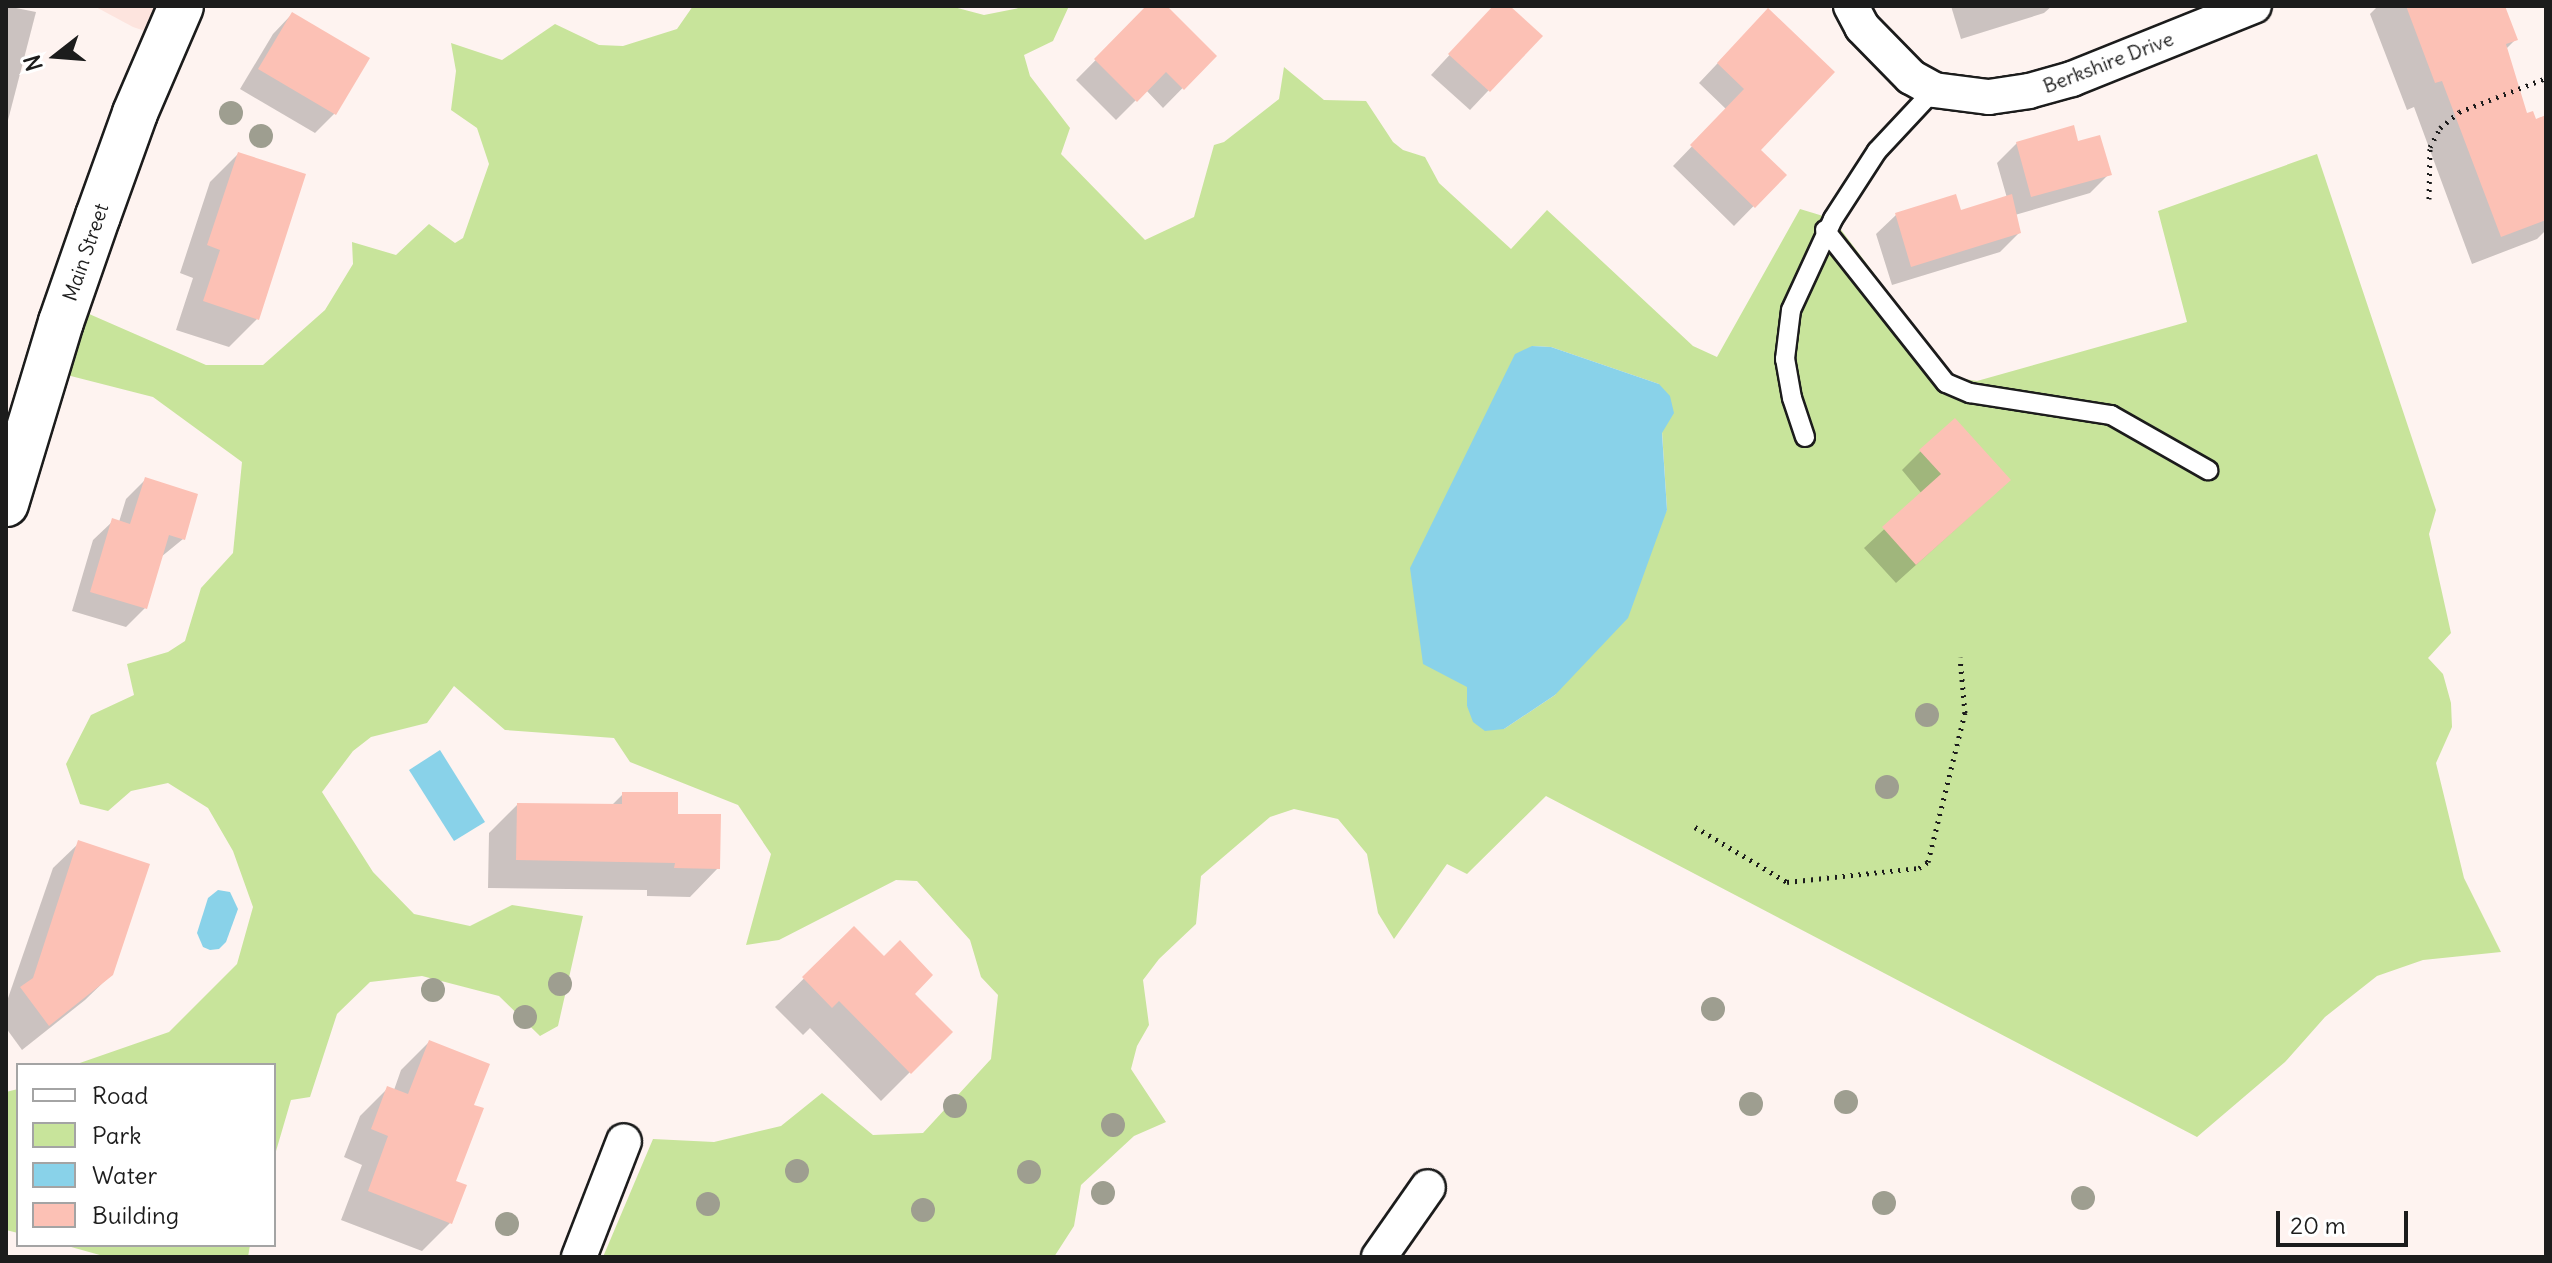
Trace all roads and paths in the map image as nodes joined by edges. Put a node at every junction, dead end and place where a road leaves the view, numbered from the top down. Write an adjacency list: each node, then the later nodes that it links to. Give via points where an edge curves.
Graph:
1 (181, 6): 10 (street, Main Street, via 98,216)
2 (1851, 6): 5 (street, Berkshire Drive, via 1892,60)
3 (2254, 6): 5 (street, Berkshire Drive, via 2029,91 1989,97)
4 (2546, 78): 6 (path, via 2459,112 2440,128 2430,147)
5 (1934, 90): 7 (lane, via 1877,151)
6 (2429, 199)
7 (1825, 230): 8 (lane, via 1791,310 1785,359); 9 (lane, via 1946,383 1970,393 2111,415)
8 (1805, 437)
9 (2208, 470)
10 (6, 504)
11 (1960, 657): 12 (path, via 1965,713 1928,862 1919,868 1787,882)
12 (1695, 827)
13 (624, 1141): 15 (street)
14 (1428, 1187): 16 (street)
15 (579, 1257)
16 (1379, 1257)

